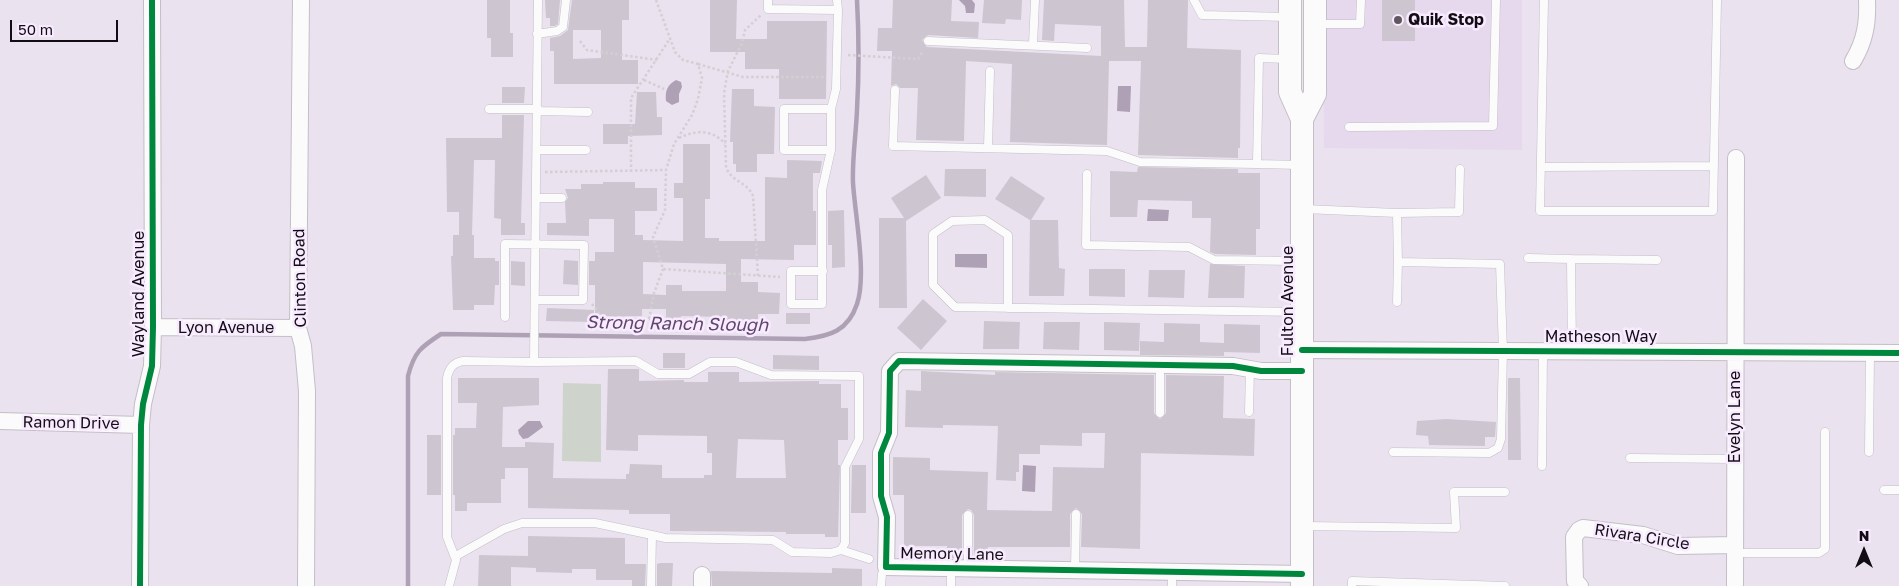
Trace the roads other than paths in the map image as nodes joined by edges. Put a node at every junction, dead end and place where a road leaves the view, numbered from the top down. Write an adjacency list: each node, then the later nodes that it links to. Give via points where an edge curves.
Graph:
1 (152, 0): 59 (street, Wayland Avenue)
2 (301, 0): 60 (street, Clinton Road)
3 (538, 0): 18 (lane)
4 (566, 0): 18 (lane, via 563,26 557,31)
5 (768, 0): 16 (lane, via 768,9)
6 (837, 0): 16 (lane)
7 (1034, 0): 20 (lane)
8 (1194, 0): 15 (lane, via 1202,15)
9 (1316, 0): 17 (main road, Fulton Avenue)
10 (1361, 0): 17 (lane, via 1360,24)
11 (1496, 0): 31 (lane, via 1493,126)
12 (1544, 0): 40 (lane)
13 (1717, 0): 39 (lane)
14 (1867, 0): 23 (street, via 1867,28)
15 (1290, 8): 22 (main road, Fulton Avenue)
16 (838, 10): 27 (lane, via 837,77)
17 (1316, 24): 30 (main road, Fulton Avenue, via 1315,94)
18 (537, 34): 28 (lane)
19 (928, 40): 20 (lane)
20 (1033, 45): 21 (lane)
21 (1088, 48)
22 (1290, 59): 30 (main road, Fulton Avenue, via 1290,92); 37 (lane, via 1259,58)
23 (1853, 61)
24 (990, 72): 32 (lane)
25 (895, 90): 32 (lane, via 893,146)
26 (489, 109): 28 (lane)
27 (831, 109): 35 (lane); 35 (lane, via 784,109 784,150)
28 (538, 110): 29 (lane); 33 (lane)
29 (588, 112)
30 (1302, 119): 38 (main road, Fulton Avenue)
31 (1349, 127)
32 (988, 148): 37 (lane, via 1107,151 1140,162)
33 (537, 150): 34 (lane); 43 (lane)
34 (586, 150)
35 (830, 150): 53 (lane, via 822,190)
36 (1736, 158): 64 (street, Evelyn Lane)
37 (1257, 164): 38 (lane)
38 (1302, 165): 45 (main road, Fulton Avenue)
39 (1714, 166): 40 (lane); 40 (lane, via 1712,211 1540,211)
40 (1541, 167)
41 (1460, 168): 46 (lane, via 1459,212)
42 (1087, 174): 51 (lane, via 1086,245 1189,247 1214,260)
43 (537, 198): 44 (lane); 47 (lane)
44 (562, 198)
45 (1302, 209): 46 (lane); 51 (main road, Fulton Avenue)
46 (1397, 213): 52 (lane)
47 (536, 244): 54 (lane); 54 (lane, via 584,245 583,300); 58 (lane, via 504,244)
48 (1528, 258): 49 (lane)
49 (1571, 259): 50 (lane); 63 (lane)
50 (1657, 260)
51 (1301, 261): 57 (main road, Fulton Avenue)
52 (1398, 262): 55 (lane); 61 (lane, via 1500,264)
53 (822, 271): 53 (lane, via 822,304 791,304 791,271)
54 (535, 300): 68 (lane)
55 (1397, 302)
56 (1008, 308): 56 (lane, via 955,306 933,285 933,234 952,221 985,220 1008,235); 57 (lane)
57 (1302, 312): 67 (main road, Fulton Avenue)
58 (505, 317)
59 (153, 327): 60 (street, Lyon Avenue); 74 (street, Wayland Avenue, via 152,366)
60 (298, 328): 99 (street, Clinton Road, via 307,391)
61 (1502, 351): 62 (street, Matheson Way); 67 (street, Matheson Way); 76 (lane, via 1501,439 1498,448 1489,453)
62 (1543, 351): 63 (street, Matheson Way); 80 (lane)
63 (1572, 351): 64 (street, Matheson Way)
64 (1735, 352): 65 (street, Matheson Way); 79 (street, Evelyn Lane)
65 (1870, 353): 66 (street, Matheson Way); 77 (lane)
66 (1899, 353)
67 (1302, 361): 70 (street, Memory Lane); 86 (main road, Fulton Avenue)
68 (534, 362): 89 (lane, via 636,360 655,373 689,374 710,362 736,362 771,375 859,376 859,436 846,467 845,543); 90 (lane, via 464,362 449,370 447,537)
69 (1160, 365): 70 (street, Memory Lane); 72 (lane); 92 (street, Memory Lane, via 899,362 890,371 889,433 881,453 881,496 887,517)
70 (1250, 369): 71 (lane)
71 (1249, 412)
72 (1160, 413)
73 (0, 421): 74 (street, Ramon Drive)
74 (141, 425): 98 (street, Wayland Avenue)
75 (1825, 432): 88 (lane, via 1825,549 1819,553)
76 (1392, 452)
77 (1869, 452)
78 (1630, 458): 79 (lane)
79 (1735, 459): 88 (street, Evelyn Lane)
80 (1542, 466)
81 (1884, 490): 82 (lane)
82 (1899, 490)
83 (1504, 492): 86 (lane, via 1454,492 1456,528)
84 (1076, 514): 95 (lane)
85 (968, 515): 94 (lane)
86 (1302, 526): 97 (main road, Fulton Avenue)
87 (652, 535): 89 (lane, via 664,538 773,540 795,552 830,553); 90 (lane, via 595,524 522,524 504,529); 101 (lane)
88 (1735, 549): 106 (street, Rivara Circle, via 1678,546 1643,535 1583,528 1574,537 1575,581); 107 (street, Evelyn Lane)
89 (841, 550): 91 (lane)
90 (456, 556): 100 (lane)
91 (869, 559)
92 (886, 568): 93 (street, Memory Lane); 102 (lane)
93 (951, 568): 94 (street, Memory Lane); 103 (lane)
94 (968, 568): 95 (street, Memory Lane)
95 (1075, 570): 96 (street, Memory Lane)
96 (1172, 579): 97 (street, Memory Lane, via 1249,576)
97 (1302, 580)
98 (140, 586)
99 (306, 586)
100 (448, 586)
101 (651, 586)
102 (881, 586)
103 (950, 586)
104 (1352, 586): 105 (lane, via 1352,581)
105 (1505, 586)
106 (1580, 586)
107 (1735, 586)

